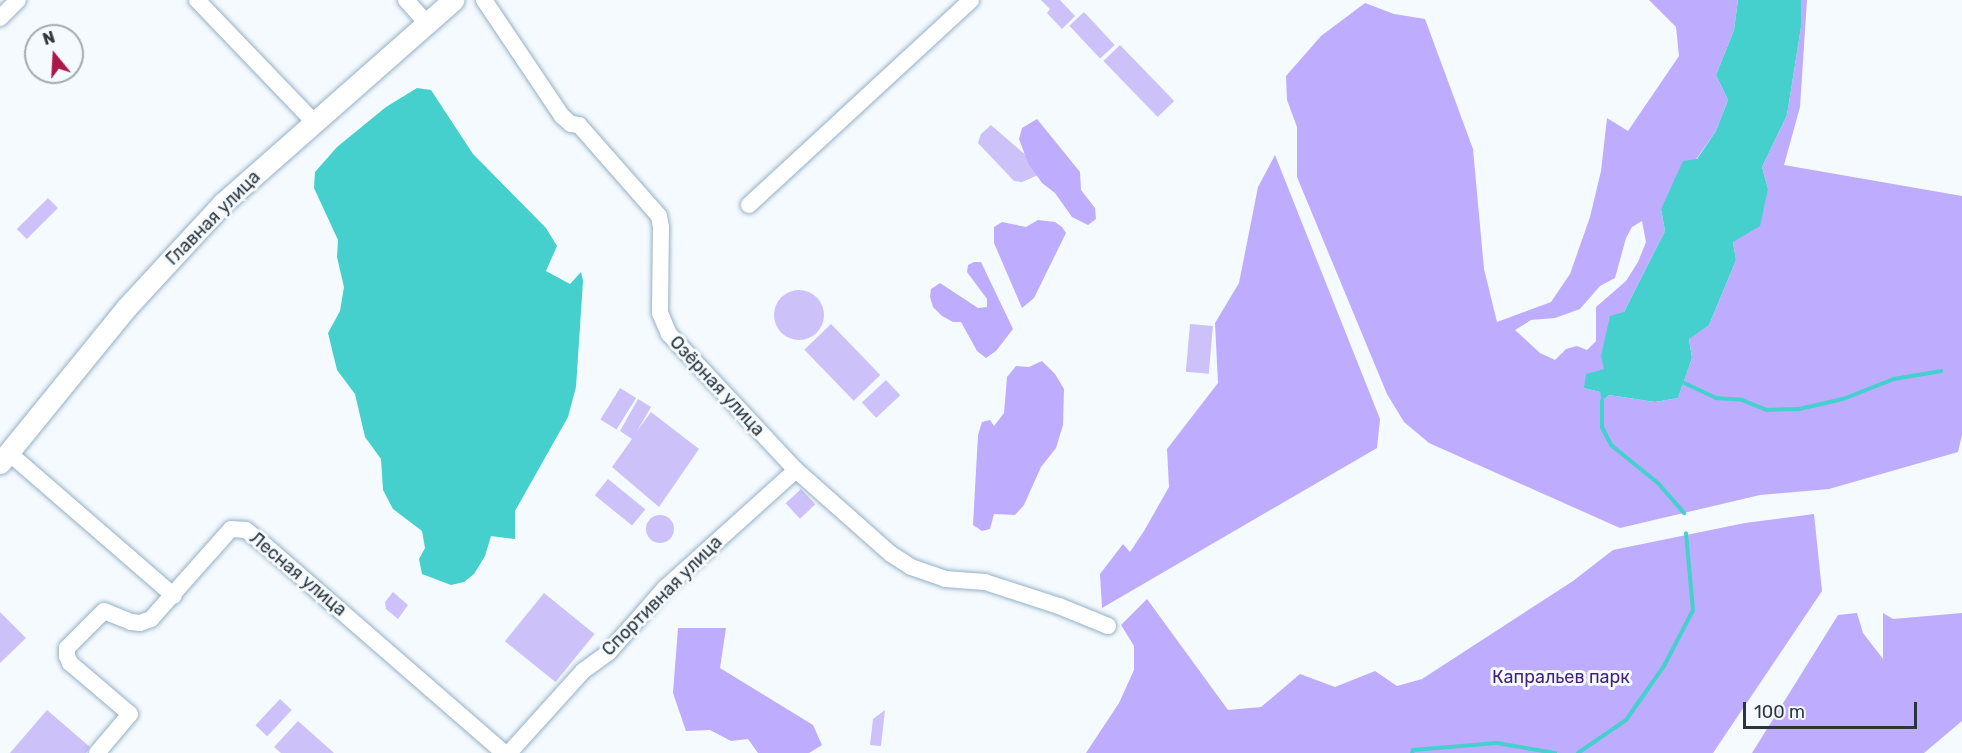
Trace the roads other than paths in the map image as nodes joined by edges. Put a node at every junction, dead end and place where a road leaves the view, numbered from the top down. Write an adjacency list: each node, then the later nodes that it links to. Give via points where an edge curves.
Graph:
1 (18, 0): 7 (street)
2 (197, 0): 9 (street)
3 (406, 0): 8 (street)
4 (453, 0): 8 (main road, Главная улица)
5 (484, 0): 12 (street, Озёрная улица, via 562,116 579,125 659,216 660,313 669,334)
6 (971, 0): 10 (street)
7 (0, 18)
8 (427, 23): 9 (main road, Главная улица)
9 (315, 123): 11 (main road, Главная улица, via 223,203 158,272)
10 (749, 205)
11 (4, 458): 13 (street)
12 (796, 470): 14 (street, Озёрная улица, via 891,554 912,567 945,579 985,582); 17 (street, Спортивная улица, via 665,588 609,652 582,671)
13 (174, 596): 15 (street, Лесная улица, via 160,612 140,623 104,611 67,648 70,663 130,714); 16 (street, Лесная улица, via 231,529 246,530)
14 (1108, 626)
15 (97, 753)
16 (504, 753)
17 (509, 753)

